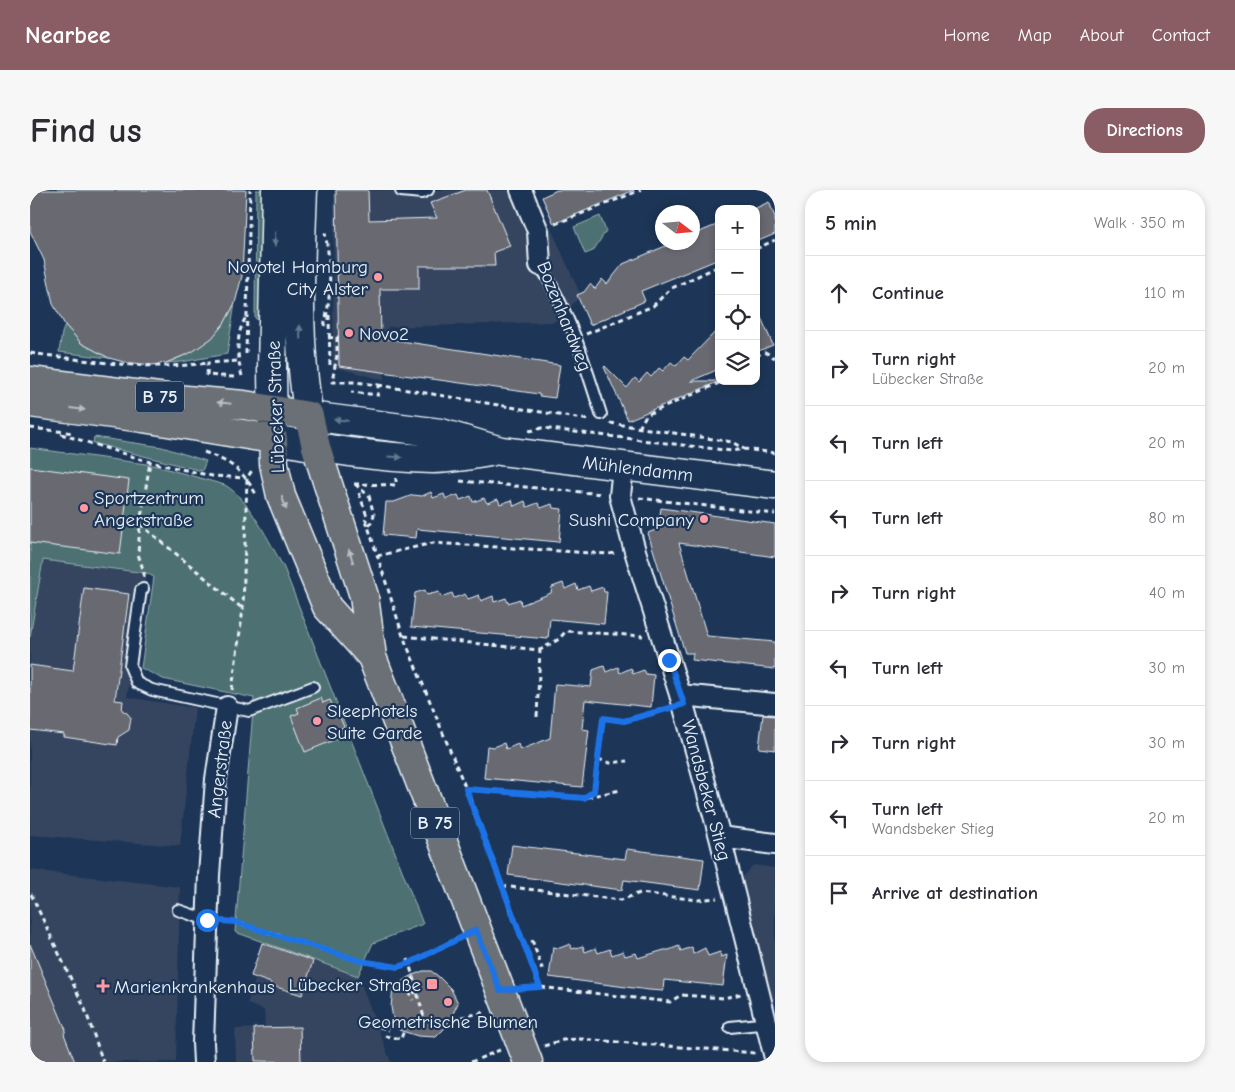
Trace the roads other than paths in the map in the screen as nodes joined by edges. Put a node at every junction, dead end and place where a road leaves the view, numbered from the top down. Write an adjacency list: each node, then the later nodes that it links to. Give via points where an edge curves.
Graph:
1 (276, 190): 9 (main road, Lübecker Straße, one-way to 9)
2 (303, 190): 10 (main road, Lübecker Straße, one-way to 2, via 300,307)
3 (428, 190): 5 (lane, via 422,193)
4 (521, 190): 6 (street, Bozenhardweg, via 538,231)
5 (400, 191)
6 (540, 265): 11 (lane, Bozenhardweg, via 557,293 576,338)
7 (30, 381): 9 (main road, B 75, one-way to 7)
8 (30, 403): 12 (main road, B 75, one-way to 12)
9 (273, 410): 10 (main road, B 75); 12 (main road, Lübecker Straße)
10 (309, 416): 13 (main road, Lübecker Straße / B 75); 14 (main road, Mühlendamm, one-way to 10, via 441,433)
11 (601, 418)
12 (273, 439): 13 (main road, Mühlendamm); 18 (main road, Lübecker Straße / B 75, one-way to 18, via 281,496 327,607)
13 (316, 447): 14 (main road, Mühlendamm, one-way to 14, via 355,454 435,459); 18 (main road, Lübecker Straße / B 75, one-way to 13, via 364,596)
14 (501, 451): 15 (main road, Mühlendamm)
15 (623, 466): 16 (main road, Mühlendamm); 20 (street, Wandsbeker Stieg, via 620,496)
16 (775, 485)
17 (142, 590): 22 (lane, via 130,666 137,683 152,690)
18 (372, 657): 29 (main road, Lübecker Straße / B 75)
19 (313, 687): 22 (lane, via 249,712)
20 (682, 700): 21 (street); 23 (street, Wandsbeker Stieg)
21 (775, 704)
22 (227, 708): 26 (street, Angerstraße, via 216,779)
23 (720, 837): 24 (street); 27 (street, Wandsbeker Stieg, via 759,994)
24 (775, 844)
25 (178, 910): 26 (lane)
26 (207, 920): 31 (street, Angerstraße)
27 (771, 1024): 28 (lane); 30 (street, Wandsbeker Stieg)
28 (730, 1027)
29 (524, 1052)
30 (774, 1056)
31 (204, 1062)

